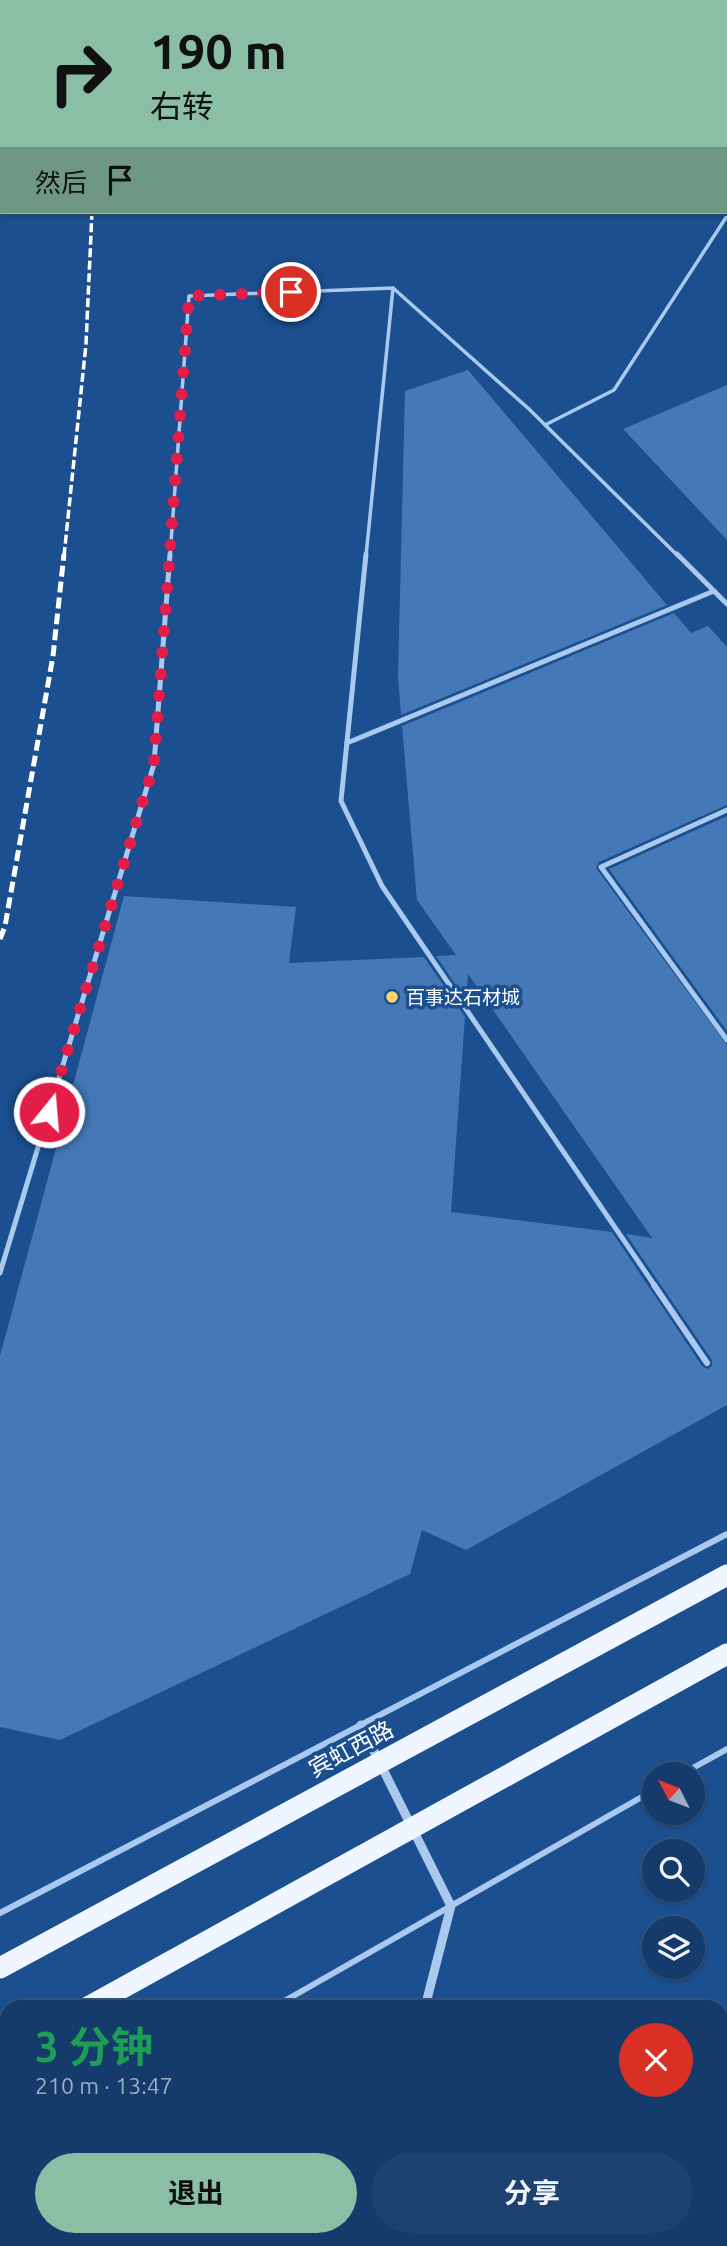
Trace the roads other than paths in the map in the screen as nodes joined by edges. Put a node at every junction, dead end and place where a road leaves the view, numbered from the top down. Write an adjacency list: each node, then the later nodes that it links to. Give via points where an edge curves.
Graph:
1 (727, 216): 3 (lane, via 614,390)
2 (393, 288): 3 (lane); 6 (lane); 9 (lane, via 189,296 154,764)
3 (545, 425): 4 (lane)
4 (714, 591): 5 (lane); 6 (lane)
5 (727, 604)
6 (347, 743): 10 (lane, via 341,801 382,886)
7 (727, 810): 8 (lane, via 601,867)
8 (727, 1040)
9 (0, 1273)
10 (707, 1363)
11 (727, 1534): 14 (lane)
12 (727, 1575): 20 (main road, 宾虹西路, bridge)
13 (727, 1654): 21 (main road, bridge)
14 (361, 1725): 18 (street); 19 (lane)
15 (727, 1749): 16 (lane)
16 (704, 1762)
17 (642, 1797): 18 (lane)
18 (451, 1906): 22 (lane); 23 (street)
19 (0, 1913)
20 (0, 1968)
21 (101, 2000)
22 (286, 2000)
23 (427, 2000)

